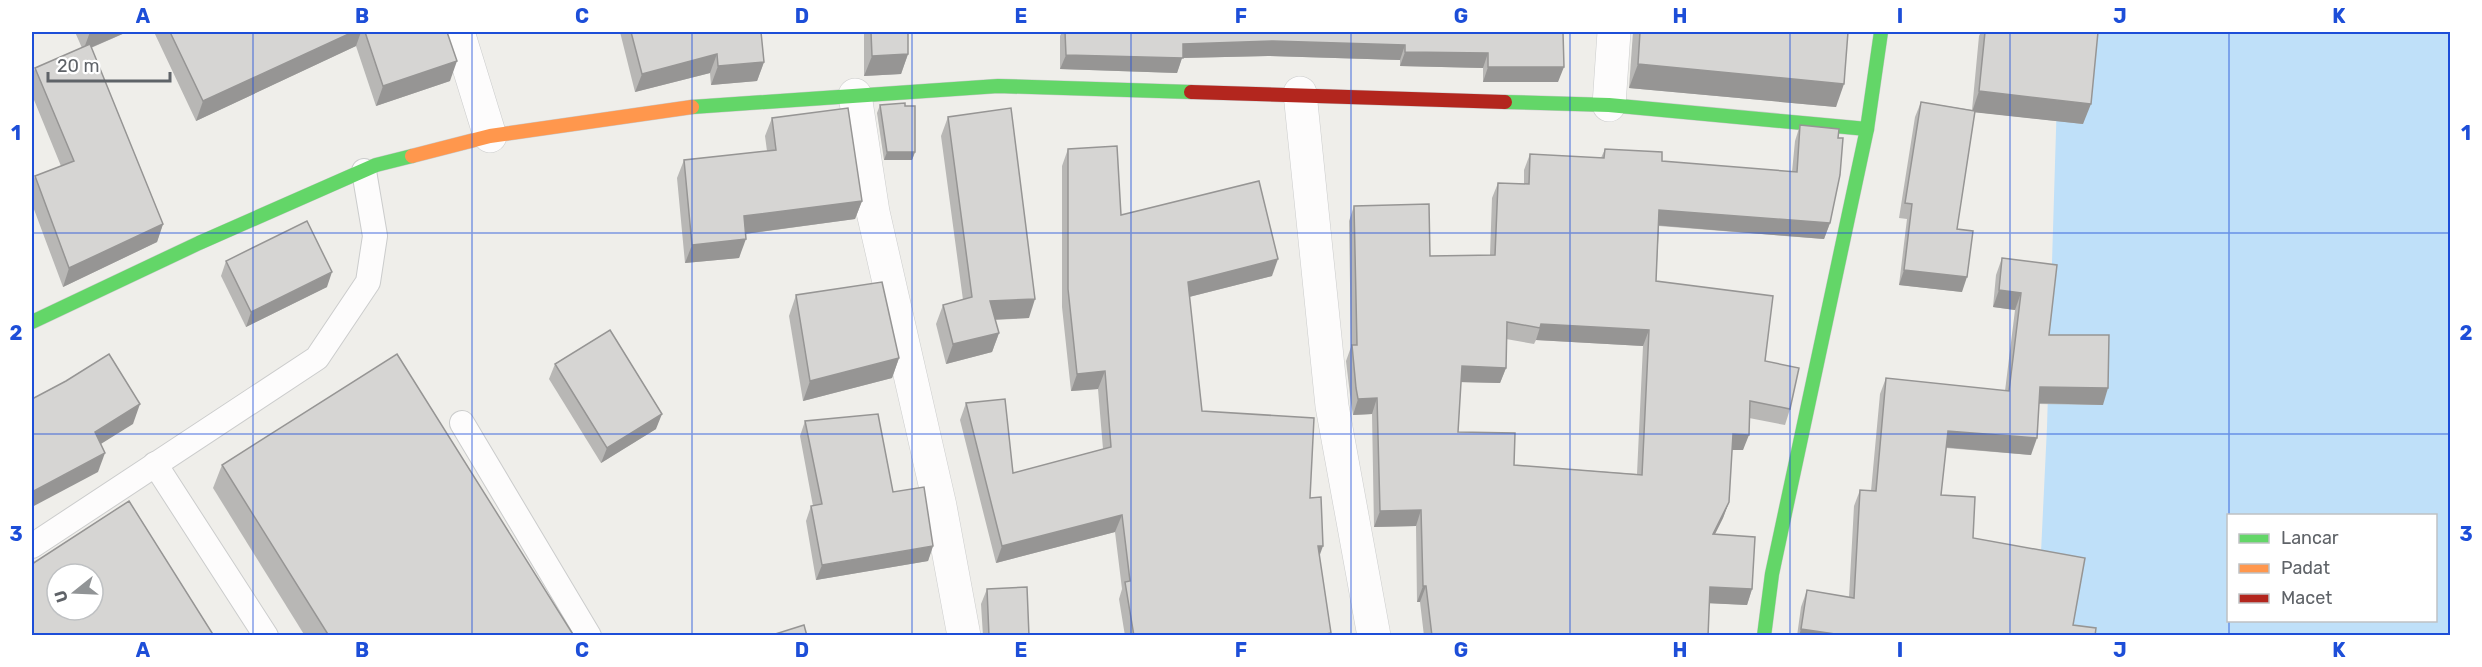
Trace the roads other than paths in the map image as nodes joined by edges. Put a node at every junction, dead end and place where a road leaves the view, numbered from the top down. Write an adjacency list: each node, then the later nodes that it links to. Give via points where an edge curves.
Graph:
1 (458, 32): 8 (street)
2 (1614, 32): 6 (street)
3 (1881, 32): 7 (main road)
4 (1300, 93): 5 (main road, via 998,86); 6 (main road); 17 (street, via 1332,406)
5 (855, 95): 8 (main road, via 697,106); 16 (street, via 873,212 940,506)
6 (1609, 105): 7 (main road)
7 (1867, 129): 18 (main road, via 1772,574)
8 (490, 136): 9 (main road)
9 (364, 171): 10 (main road); 12 (lane, via 375,236 368,282 316,358)
10 (32, 322)
11 (462, 423): 15 (lane)
12 (155, 464): 13 (lane); 14 (lane)
13 (32, 546)
14 (266, 636)
15 (590, 636)
16 (964, 636)
17 (1374, 636)
18 (1764, 636)

